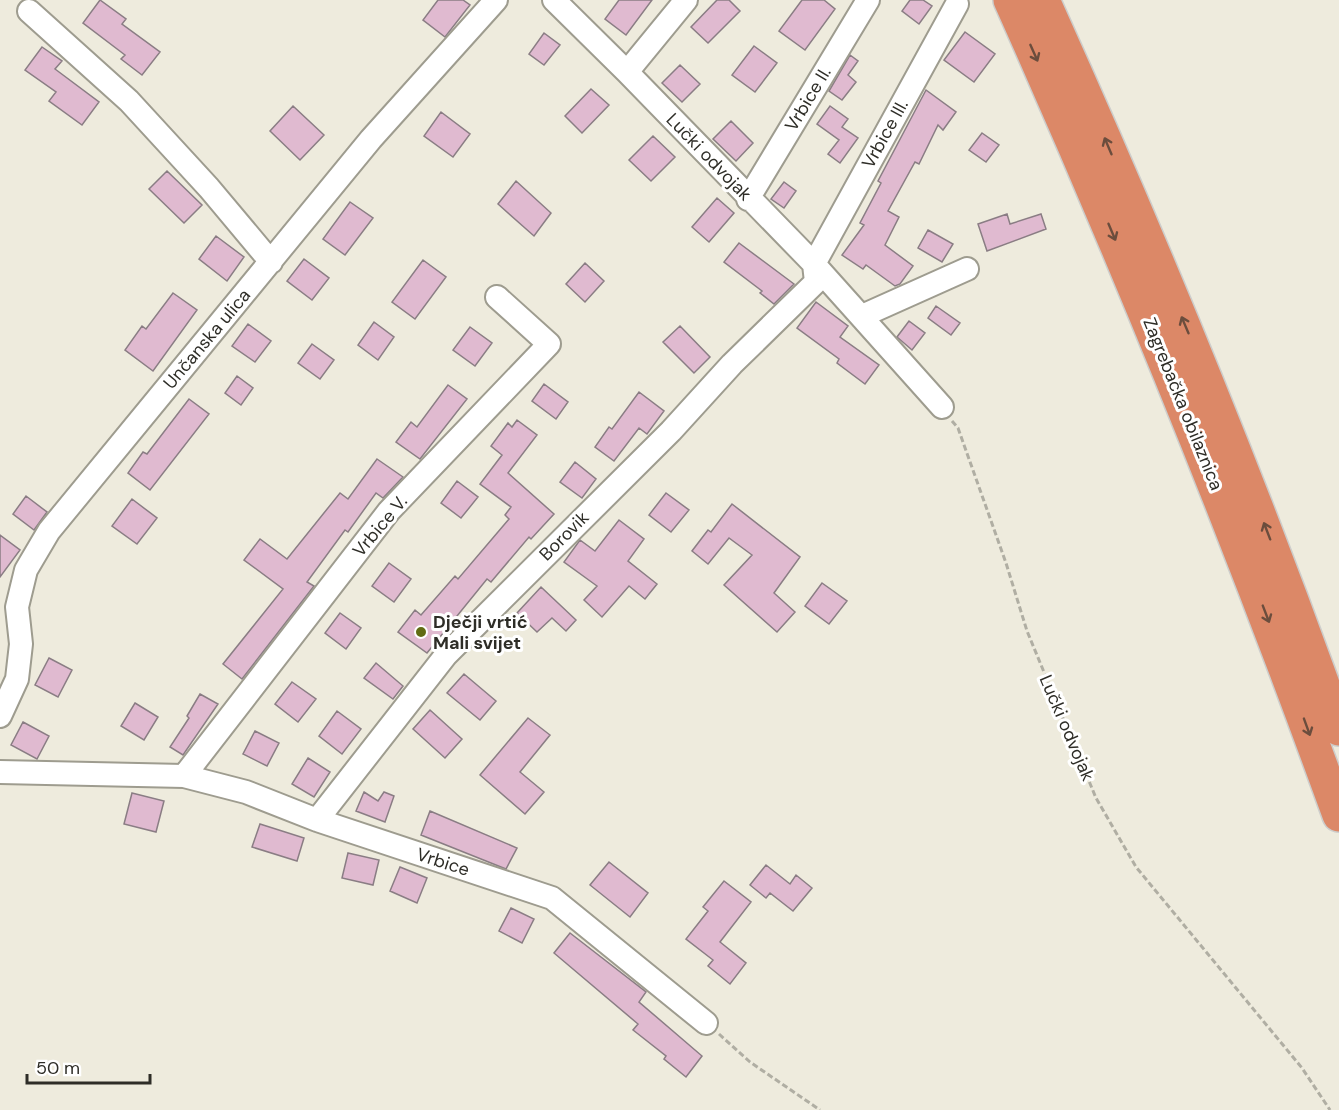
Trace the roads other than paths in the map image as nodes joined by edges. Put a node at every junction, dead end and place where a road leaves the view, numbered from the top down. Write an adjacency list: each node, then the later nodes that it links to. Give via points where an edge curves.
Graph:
1 (496, 0): 11 (street, Unčanska ulica, via 371,139)
2 (554, 0): 9 (street, Lučki odvojak)
3 (686, 0): 9 (street)
4 (868, 0): 10 (street, Vrbice II.)
5 (1010, 0): 23 (highway, Zagrebačka obilaznica, one-way to 23, via 1238,540)
6 (1043, 0): 17 (highway, Zagrebačka obilaznica, one-way to 6, via 1159,262)
7 (957, 4): 12 (street, Vrbice III.)
8 (29, 11): 11 (street, via 129,101)
9 (627, 72): 10 (street, Lučki odvojak)
10 (748, 199): 12 (street, Lučki odvojak)
11 (271, 262): 19 (street, Unčanska ulica, via 49,531 26,570 17,607 21,644 18,679)
12 (814, 264): 15 (street, Lučki odvojak); 24 (street, Borovik, via 816,282 446,656)
13 (967, 268): 15 (street)
14 (496, 297): 22 (street, Vrbice V., via 549,344 389,511)
15 (862, 316): 16 (street, Lučki odvojak)
16 (942, 408)
17 (1288, 585): 18 (highway, via 1320,616); 20 (highway, Zagrebačka obilaznica)
18 (1339, 667)
19 (0, 716)
20 (1339, 729)
21 (0, 772): 22 (street, Vrbice)
22 (184, 776): 24 (street, Vrbice, via 246,792)
23 (1339, 815)
24 (317, 820): 25 (street, Vrbice, via 552,898)
25 (706, 1023)

